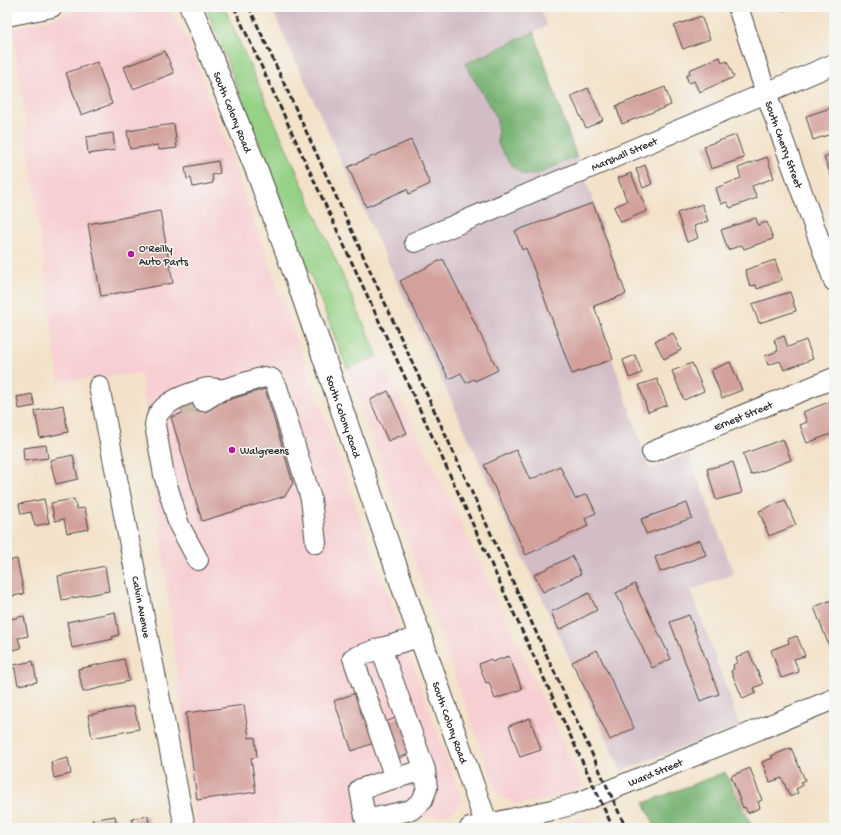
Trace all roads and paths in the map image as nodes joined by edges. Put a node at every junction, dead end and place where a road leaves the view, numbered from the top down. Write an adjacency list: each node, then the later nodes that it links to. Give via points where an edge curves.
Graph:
1 (52, 7): 4 (street)
2 (191, 7): 18 (main road, South Colony Road, via 260,178)
3 (738, 7): 6 (street, South Cherry Street)
4 (7, 16)
5 (834, 64): 6 (street, Marshall Street)
6 (766, 93): 7 (street, Marshall Street); 8 (street, South Cherry Street)
7 (415, 242)
8 (834, 281)
9 (834, 378): 15 (street, Ernest Street)
10 (99, 386): 25 (street, Calvin Avenue)
11 (221, 390): 12 (street); 14 (street, via 203,388 179,397); 16 (street, via 264,377 272,379 277,387 311,499)
12 (203, 401)
13 (182, 407): 14 (street)
14 (162, 409): 17 (street, via 155,420 155,425 164,474 179,525)
15 (652, 452)
16 (316, 543)
17 (198, 560)
18 (420, 637): 19 (street); 24 (main road, South Colony Road)
19 (381, 648): 21 (street); 22 (street, via 353,658)
20 (834, 699): 24 (street, Ward Street, via 578,803)
21 (425, 770): 22 (street); 23 (street, via 427,788 422,801 410,810)
22 (395, 778): 23 (street, via 360,789)
23 (367, 824)
24 (482, 827)
25 (185, 828)

